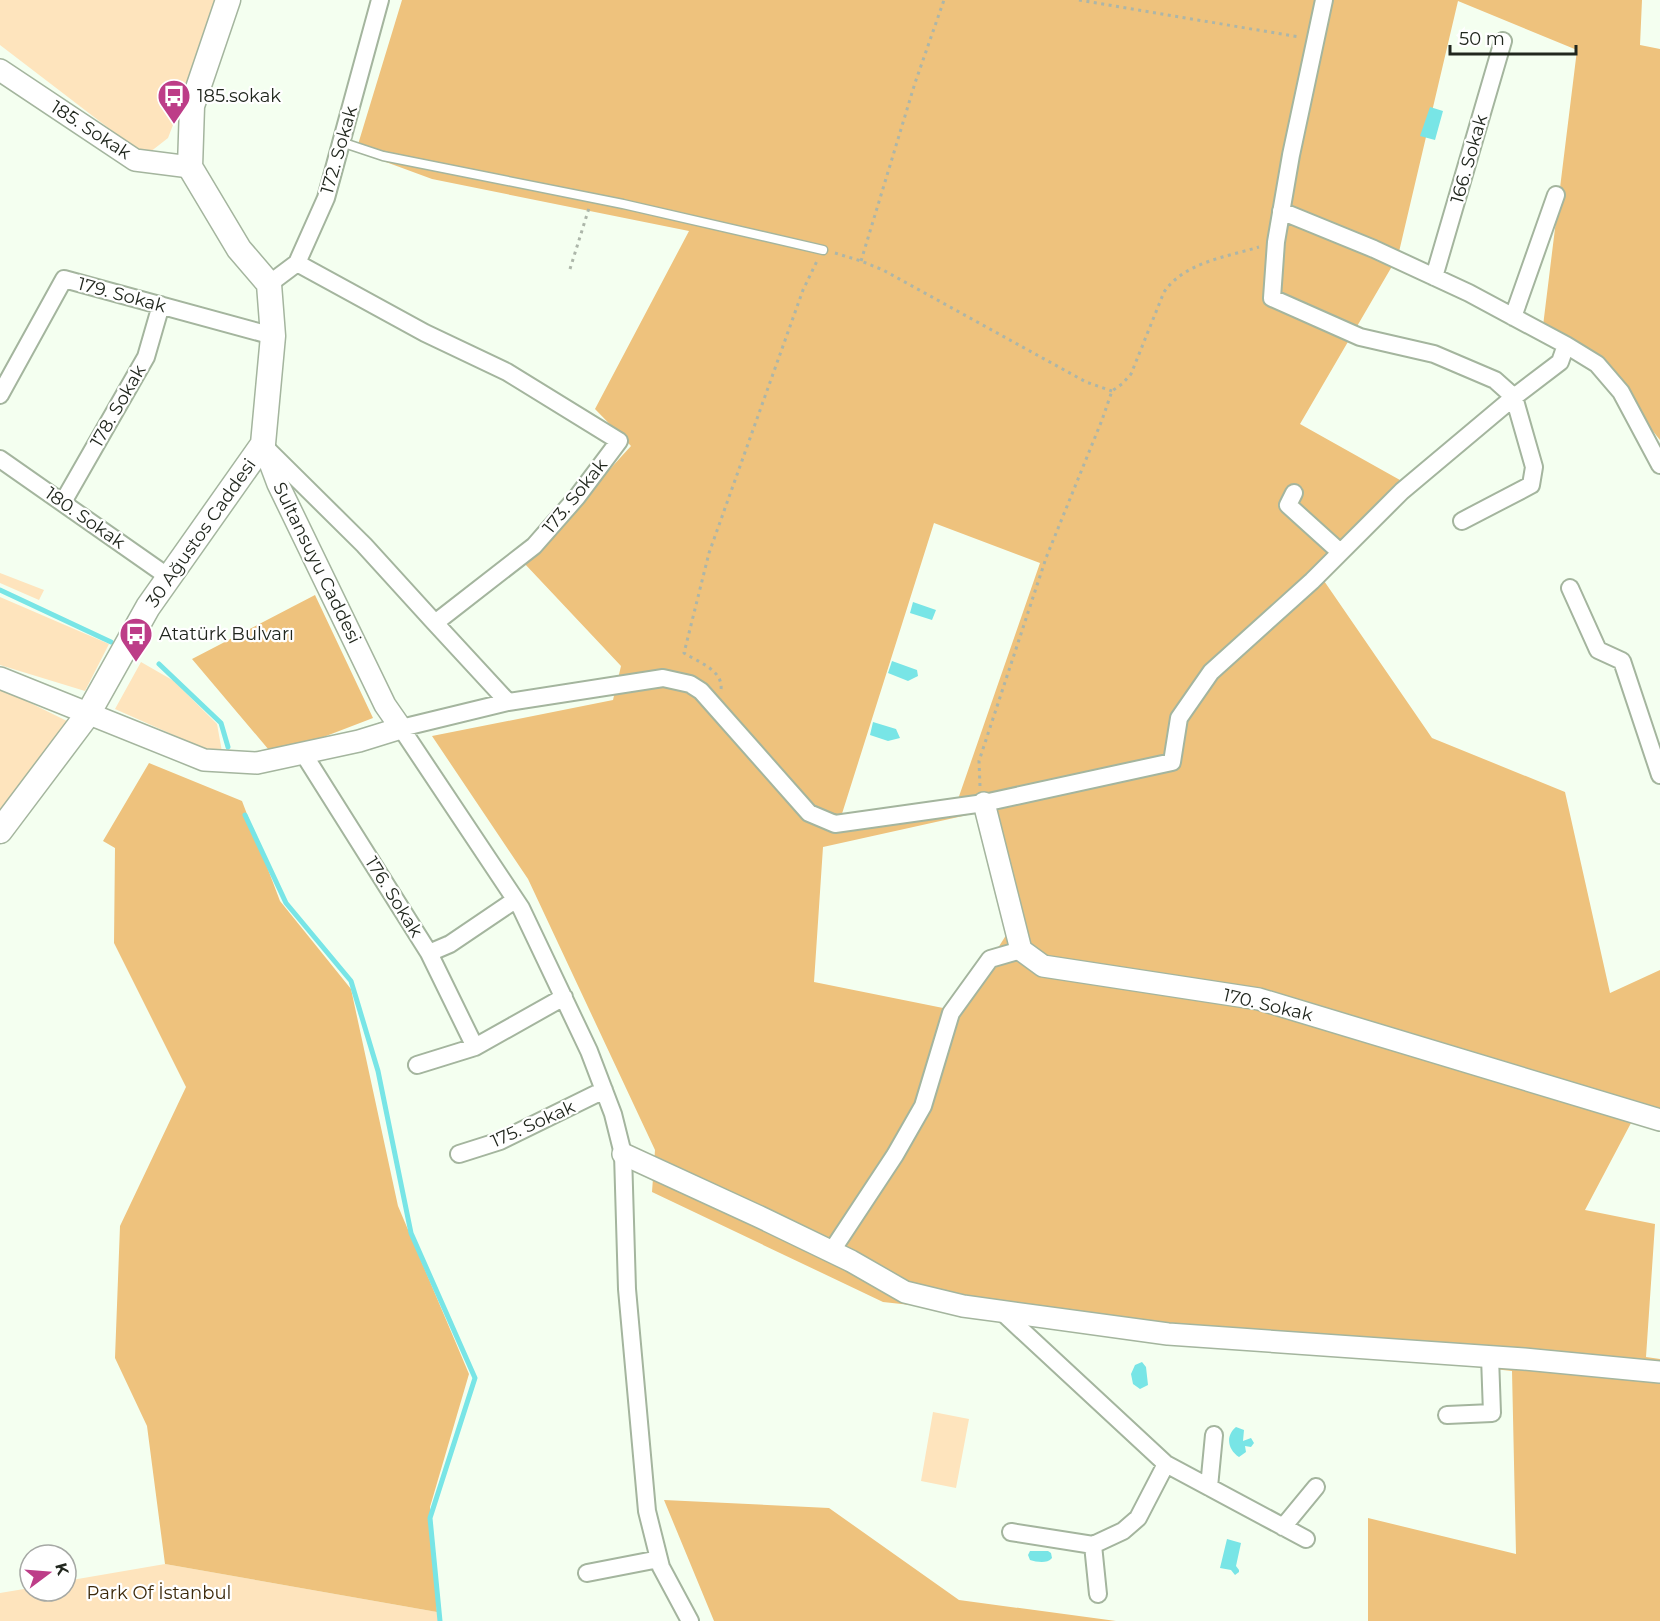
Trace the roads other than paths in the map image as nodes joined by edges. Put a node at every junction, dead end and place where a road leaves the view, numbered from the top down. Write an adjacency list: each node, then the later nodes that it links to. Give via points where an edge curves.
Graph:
1 (228, 0): 7 (main road, via 192,106)
2 (380, 0): 6 (street, 172. Sokak)
3 (1324, 0): 9 (street)
4 (1503, 41): 12 (street, 166. Sokak)
5 (0, 70): 7 (street, 185. Sokak, via 135,160)
6 (341, 142): 10 (lane, via 383,156); 11 (street, 172. Sokak, via 326,198)
7 (190, 167): 13 (main road, via 239,249)
8 (1556, 195): 15 (street)
9 (1281, 212): 12 (street); 19 (street, via 1272,298 1360,337 1434,354 1495,380)
10 (823, 250)
11 (297, 263): 13 (street, 172. Sokak); 29 (street, 173. Sokak, via 425,333 507,372 619,441 534,546)
12 (1434, 277): 15 (street)
13 (269, 284): 16 (main road, Sultansuyu Caddesi)
14 (161, 305): 16 (street, 179. Sokak); 18 (street, 179. Sokak, via 64,279); 24 (street, 178. Sokak, via 146,357)
15 (1513, 317): 17 (street)
16 (273, 336): 20 (main road, Sultansuyu Caddesi)
17 (1566, 345): 19 (street, via 1560,362); 22 (street, via 1597,364 1621,392)
18 (0, 395)
19 (1514, 397): 25 (street, via 1534,467 1531,484); 26 (street, via 1402,491)
20 (263, 444): 27 (main road, 30 Ağustos Caddesi); 29 (street); 33 (street, Sultansuyu Caddesi, via 278,484)
21 (0, 459): 24 (street, 180. Sokak)
22 (1660, 465)
23 (1294, 493): 26 (street, via 1288,505)
24 (63, 502): 27 (street, 180. Sokak)
25 (1462, 521)
26 (1340, 552): 36 (street, via 1211,672 1179,718 1172,762)
27 (170, 578): 32 (main road, 30 Ağustos Caddesi, via 148,607)
28 (1570, 588): 35 (street, via 1598,650 1622,661)
29 (435, 623): 31 (street)
30 (0, 678): 32 (street)
31 (508, 702): 33 (street); 36 (street, via 663,678 690,684 701,691 808,813 835,824)
32 (87, 714): 34 (street, via 204,760 257,763); 37 (main road, 30 Ağustos Caddesi)
33 (400, 728): 34 (street); 38 (street)
34 (303, 753): 40 (street, 176. Sokak)
35 (1660, 775)
36 (984, 803): 39 (street)
37 (1, 827)
38 (515, 900): 40 (street, via 450,945); 41 (street)
39 (1021, 950): 45 (street, 170. Sokak, via 1043,966 1259,999); 48 (street, via 990,959 951,1013 923,1106)
40 (429, 954): 42 (street, 176. Sokak)
41 (564, 997): 42 (street); 44 (street)
42 (475, 1047): 43 (street)
43 (417, 1065)
44 (604, 1090): 46 (street, 175. Sokak, via 500,1141); 47 (street)
45 (1660, 1120)
46 (459, 1154)
47 (623, 1154): 48 (street); 61 (street, via 627,1289 647,1511)
48 (831, 1252): 49 (street, via 905,1292)
49 (1000, 1311): 50 (street, via 1168,1334); 54 (street)
50 (1490, 1357): 51 (street); 52 (street, via 1492,1413)
51 (1660, 1372)
52 (1447, 1415)
53 (1214, 1435): 55 (street)
54 (1166, 1464): 55 (street); 60 (street, via 1138,1518 1123,1531)
55 (1209, 1487): 57 (street)
56 (1316, 1487): 57 (street)
57 (1284, 1527): 59 (street)
58 (1011, 1532): 60 (street)
59 (1306, 1539)
60 (1093, 1545): 63 (street)
61 (659, 1559): 62 (street); 64 (street)
62 (586, 1573)
63 (1098, 1594)
64 (690, 1621)

